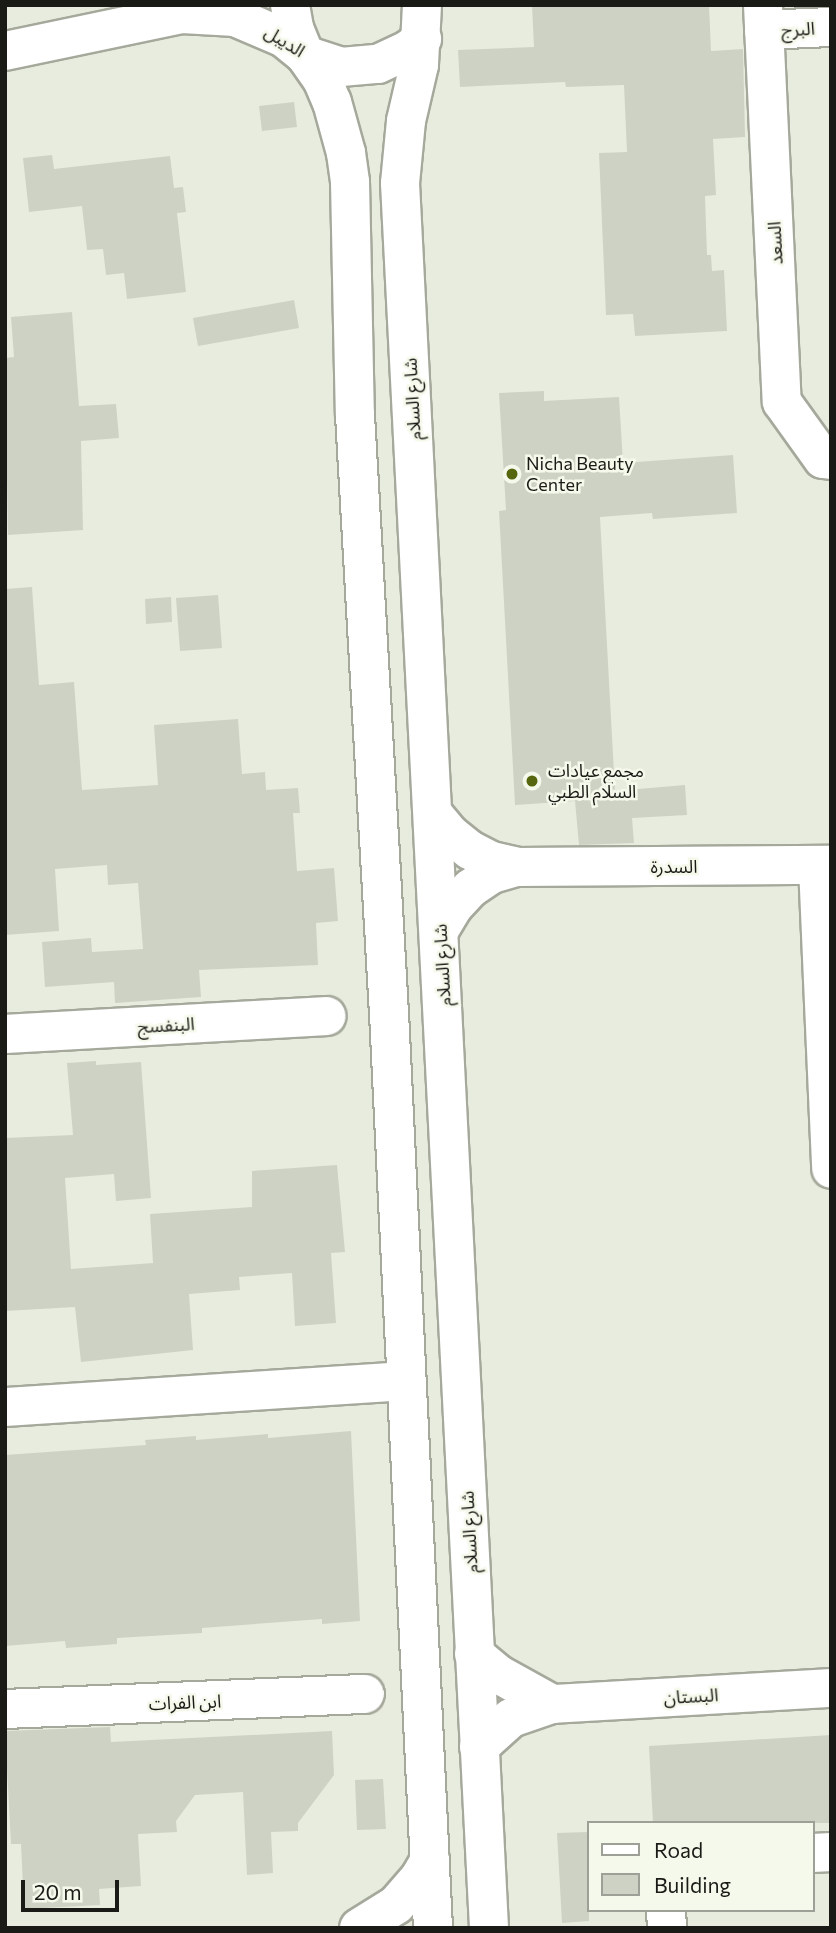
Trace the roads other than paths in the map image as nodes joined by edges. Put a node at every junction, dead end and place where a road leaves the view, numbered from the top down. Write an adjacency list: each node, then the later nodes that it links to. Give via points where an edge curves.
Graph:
1 (290, 5): 7 (main road)
2 (192, 9): 6 (main road, الديبل); 7 (main road, الديبل, via 260,25)
3 (764, 18): 5 (main road, البرج); 8 (main road, السعد, via 782,402 823,459)
4 (422, 22): 7 (main road, الديبل, via 393,58 361,67 322,63); 9 (main road, شارع السلام, via 400,183)
5 (831, 27)
6 (5, 51)
7 (305, 55): 16 (main road, via 332,102 349,182 355,415)
8 (831, 460)
9 (434, 815): 11 (main road, السدرة, via 470,850); 12 (main road, شارع السلام)
10 (824, 866): 11 (main road, السدرة); 15 (main road)
11 (517, 867): 12 (main road, السدرة, via 492,874 471,888 453,906)
12 (440, 929): 18 (main road, شارع السلام)
13 (327, 1016): 14 (main road, البنفسج)
14 (5, 1034)
15 (831, 1169)
16 (406, 1381): 17 (main road); 24 (main road)
17 (5, 1407)
18 (474, 1654): 21 (main road, via 498,1674); 23 (main road, شارع السلام)
19 (831, 1688): 21 (main road, البستان)
20 (365, 1694): 22 (main road, ابن الفرات)
21 (552, 1704): 23 (main road, البستان, via 511,1718)
22 (5, 1709)
23 (479, 1747): 27 (main road, شارع السلام)
24 (429, 1860): 25 (main road, via 396,1905); 26 (main road)
25 (359, 1928)
26 (433, 1928)
27 (489, 1928)

